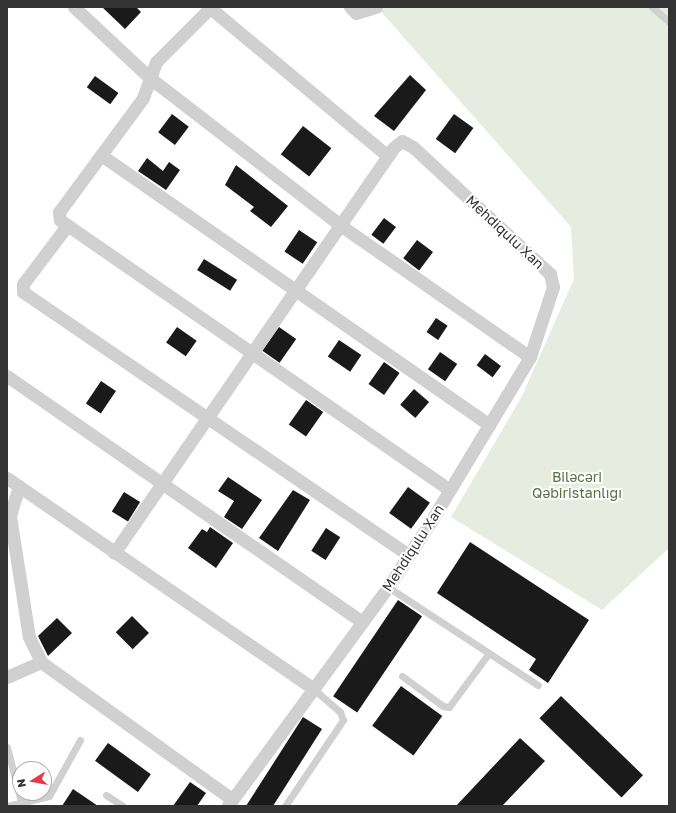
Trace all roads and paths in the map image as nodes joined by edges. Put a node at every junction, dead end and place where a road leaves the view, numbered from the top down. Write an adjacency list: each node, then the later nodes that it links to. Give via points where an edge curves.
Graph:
1 (74, 7): 7 (street)
2 (209, 7): 7 (street, via 156,62); 9 (street)
3 (350, 7): 4 (street, via 356,13)
4 (376, 7)
5 (652, 7): 6 (lane)
6 (669, 22)
7 (150, 78): 8 (street, via 143,98); 10 (street)
8 (101, 155): 11 (street, via 59,212); 12 (street)
9 (388, 156): 10 (street, Mehdiqulu Xan); 14 (street, Mehdiqulu Xan, via 402,141 413,147 550,274 553,287)
10 (340, 225): 12 (street, Mehdiqulu Xan); 14 (street)
11 (66, 227): 13 (street); 16 (street, via 23,284 23,292)
12 (295, 290): 13 (street, Mehdiqulu Xan); 17 (street)
13 (251, 354): 16 (street, Mehdiqulu Xan); 21 (street)
14 (530, 357): 17 (street, Mehdiqulu Xan)
15 (7, 376): 19 (street)
16 (208, 417): 19 (street, Mehdiqulu Xan); 23 (street)
17 (489, 425): 21 (street, Mehdiqulu Xan)
18 (7, 478): 20 (street)
19 (163, 482): 22 (street, Mehdiqulu Xan); 25 (street)
20 (19, 486): 22 (street); 27 (street, via 10,516 29,637)
21 (450, 490): 23 (street, Mehdiqulu Xan)
22 (114, 553): 31 (street)
23 (408, 555): 24 (street, Mehdiqulu Xan)
24 (388, 587): 25 (street, Mehdiqulu Xan); 26 (lane)
25 (362, 622): 31 (street, Mehdiqulu Xan)
26 (489, 653): 29 (lane, via 449,707 442,706); 30 (lane)
27 (40, 662): 28 (street); 35 (street)
28 (7, 676)
29 (402, 676)
30 (538, 685)
31 (312, 688): 35 (street, Mehdiqulu Xan); 39 (lane, via 340,712 343,720)
32 (80, 740): 36 (lane, via 54,791)
33 (7, 747): 36 (lane)
34 (106, 795): 38 (lane)
35 (230, 803)
36 (22, 804): 37 (lane)
37 (7, 806)
38 (123, 806)
39 (285, 806)

